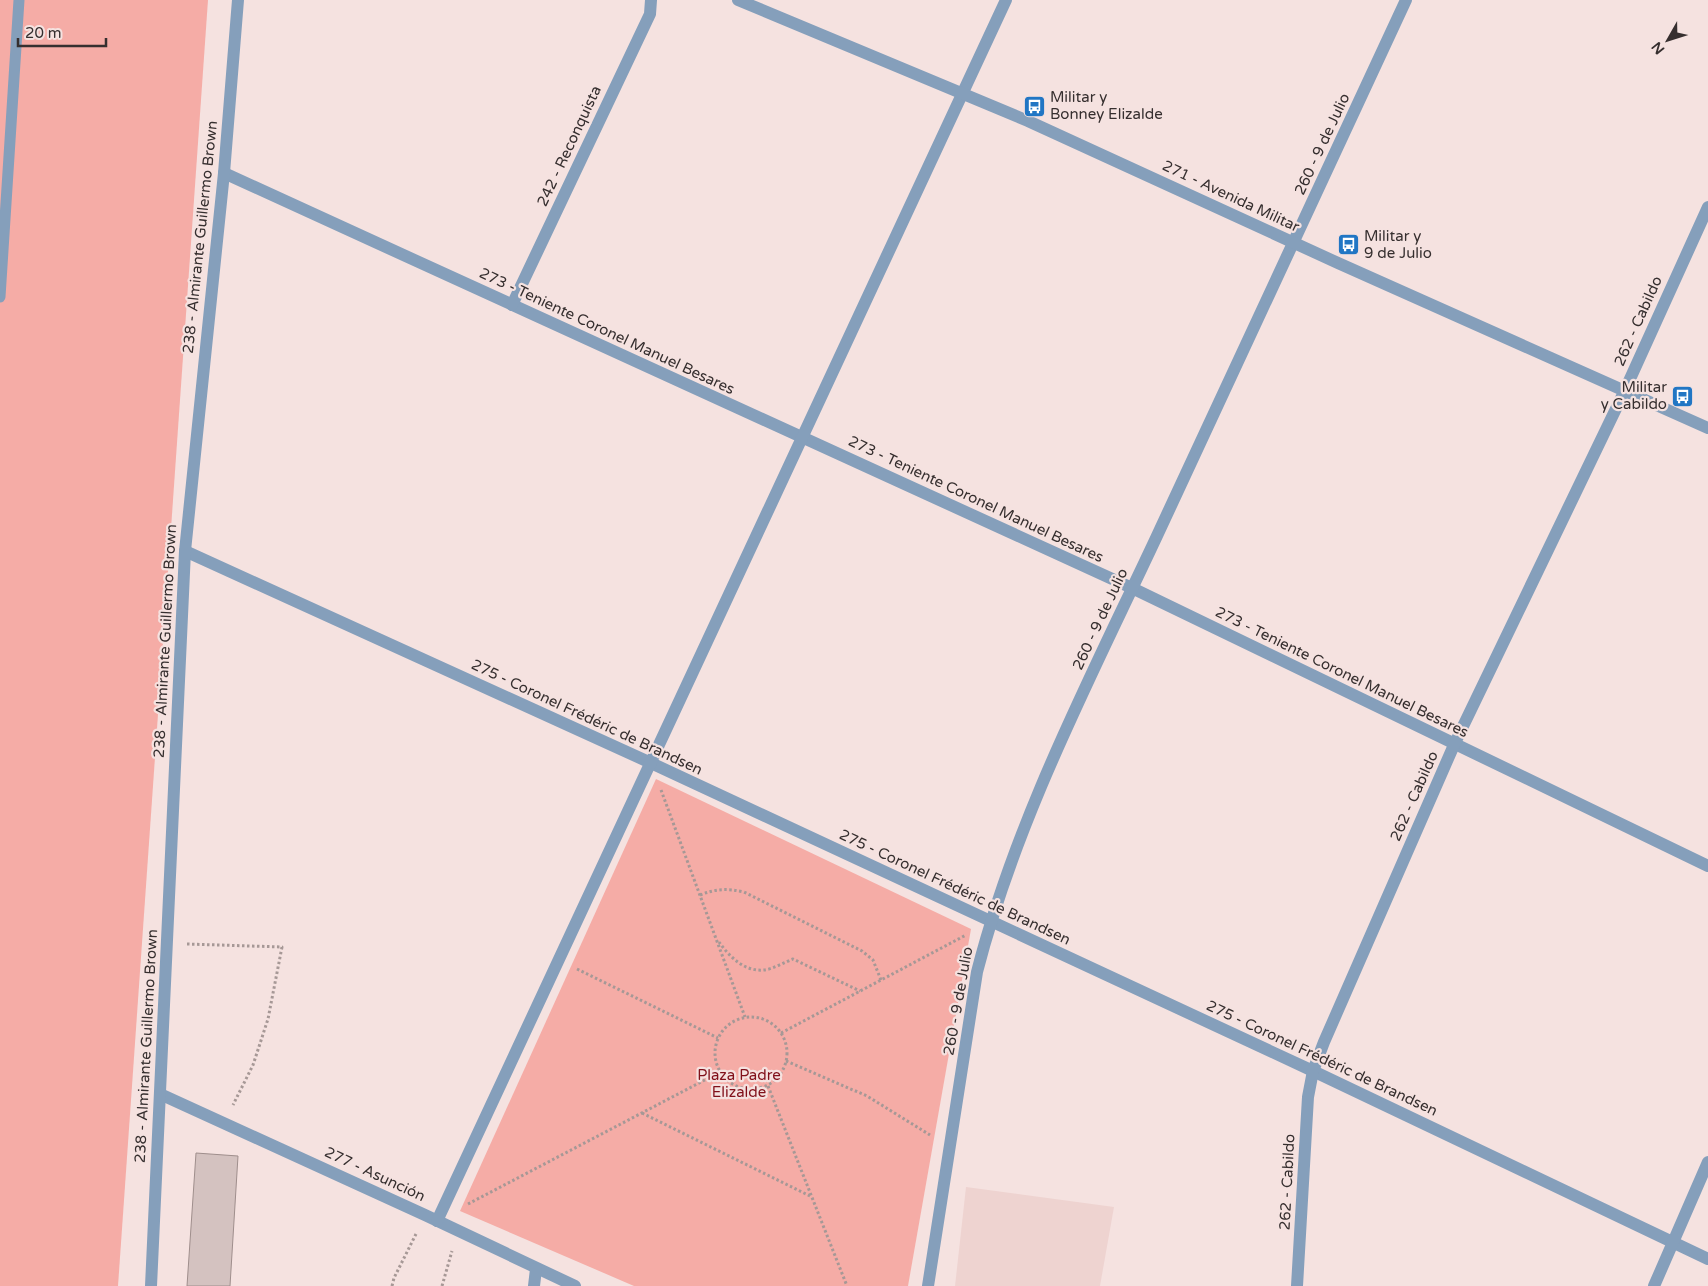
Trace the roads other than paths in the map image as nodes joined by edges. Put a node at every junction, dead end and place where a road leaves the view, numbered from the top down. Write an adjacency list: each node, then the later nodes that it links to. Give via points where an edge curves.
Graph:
1 (19, 0): 8 (lane)
2 (238, 0): 9 (street, 238 - Almirante Guillermo Brown)
3 (651, 0): 13 (street, 242 - Reconquista, via 650,14)
4 (738, 0): 7 (street, 271 - Avenida Militar)
5 (1006, 0): 7 (street)
6 (1406, 0): 11 (street, 260 - 9 de Julio)
7 (962, 94): 11 (street, 271 - Avenida Militar); 16 (street)
8 (6, 113): 12 (lane)
9 (224, 173): 13 (street, 273 - Teniente Coronel Manuel Besares); 17 (street, 238 - Almirante Guillermo Brown)
10 (1708, 207): 14 (street, 262 - Cabildo)
11 (1294, 243): 14 (street, 271 - Avenida Militar); 18 (street, 260 - 9 de Julio)
12 (0, 297)
13 (512, 305): 16 (street, 273 - Teniente Coronel Manuel Besares)
14 (1625, 390): 15 (street, 271 - Avenida Militar); 19 (street, 262 - Cabildo)
15 (1708, 428)
16 (802, 438): 18 (street, 273 - Teniente Coronel Manuel Besares); 20 (street)
17 (185, 551): 20 (street, 275 - Coronel Frédéric de Brandsen); 24 (street, 238 - Almirante Guillermo Brown)
18 (1132, 588): 19 (street, 273 - Teniente Coronel Manuel Besares); 22 (street, 260 - 9 de Julio, via 1050,763)
19 (1454, 745): 21 (street, 273 - Teniente Coronel Manuel Besares); 23 (street, 262 - Cabildo)
20 (651, 763): 22 (street, 275 - Coronel Frédéric de Brandsen); 26 (street)
21 (1708, 866)
22 (990, 922): 23 (street, 275 - Coronel Frédéric de Brandsen); 33 (street, 260 - 9 de Julio, via 977,972)
23 (1314, 1071): 27 (street, 275 - Coronel Frédéric de Brandsen); 34 (street, 262 - Cabildo, via 1308,1097)
24 (160, 1094): 26 (street, 277 - Asunción); 30 (street, 238 - Almirante Guillermo Brown)
25 (1708, 1162): 27 (street)
26 (431, 1218): 29 (street, 277 - Asunción)
27 (1672, 1242): 28 (street, 275 - Coronel Frédéric de Brandsen); 35 (street)
28 (1708, 1258)
29 (536, 1269): 31 (street); 32 (street, 277 - Asunción)
30 (151, 1286)
31 (534, 1286)
32 (575, 1286)
33 (928, 1286)
34 (1297, 1286)
35 (1654, 1286)

